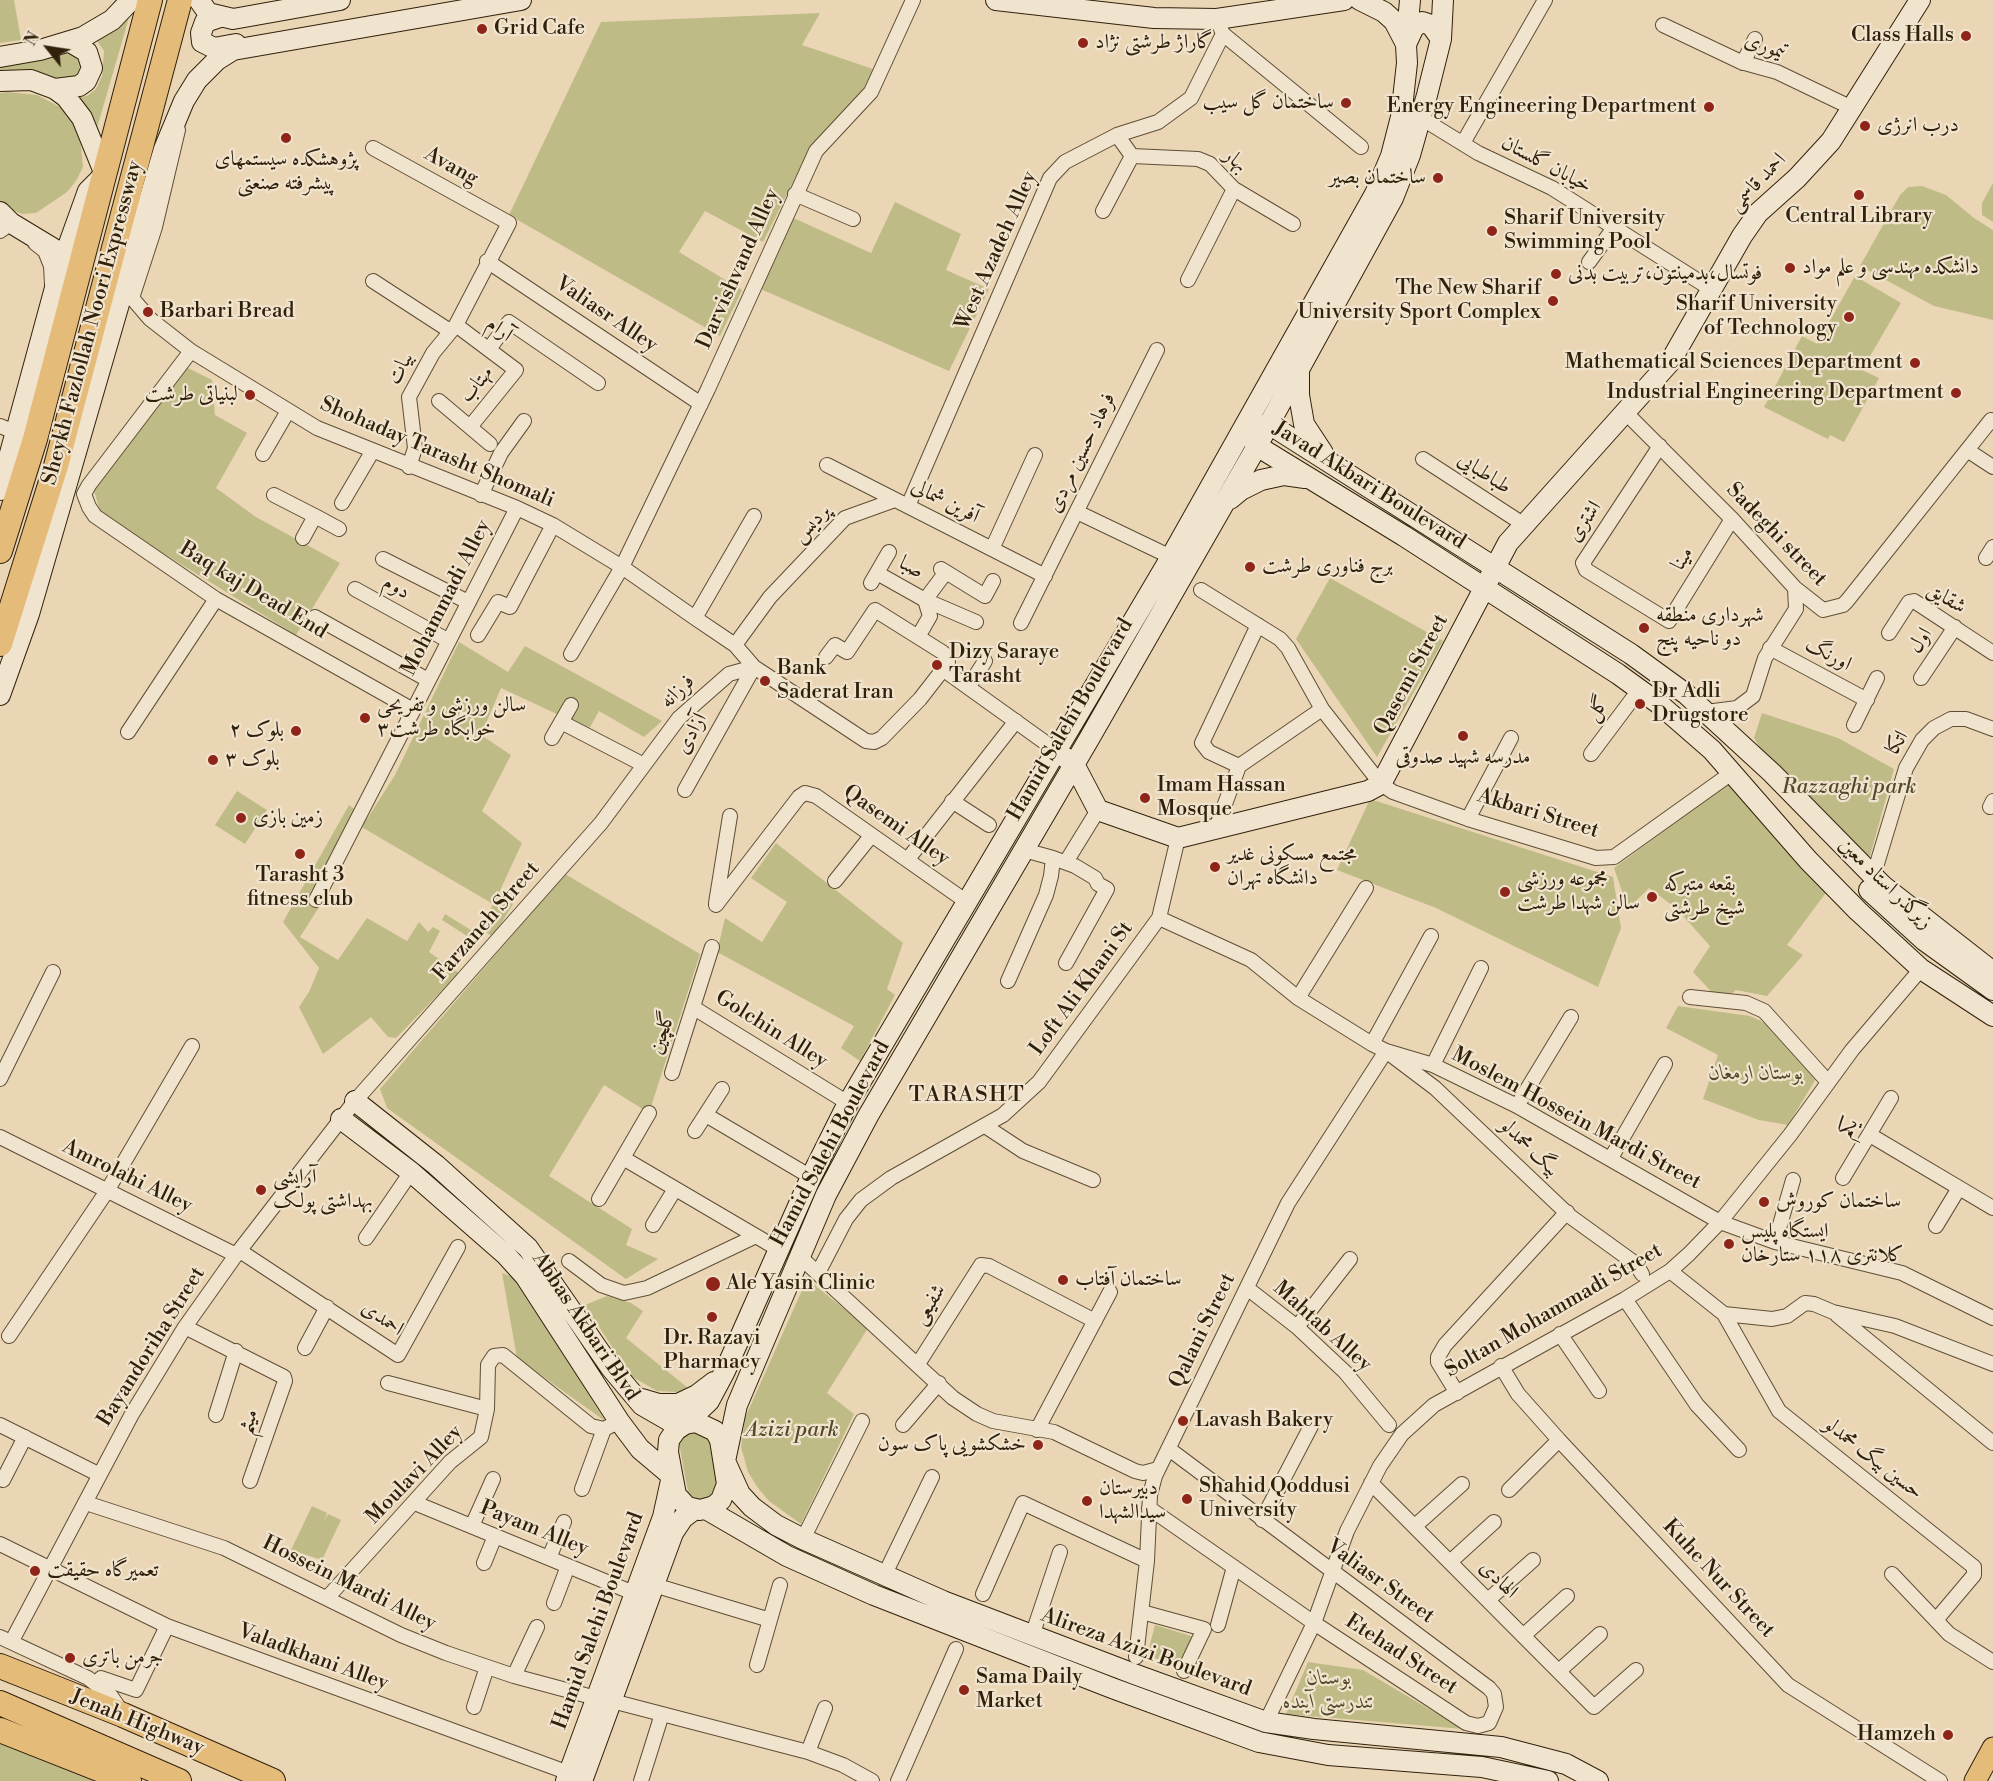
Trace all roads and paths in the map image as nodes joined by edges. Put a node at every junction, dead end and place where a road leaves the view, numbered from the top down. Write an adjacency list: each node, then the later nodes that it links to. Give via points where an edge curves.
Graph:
1 (131, 0): 22 (main road, via 112,20)
2 (150, 0): 36 (highway, Sheykh Fazlollah Noori Expressway)
3 (180, 0): 124 (highway, Sheykh Fazlollah Noori Expressway, via 59,454)
4 (199, 0): 16 (main road, via 203,10)
5 (340, 0): 16 (main road, via 233,19)
6 (521, 0): 21 (main road)
7 (913, 0): 38 (street, Darvishvand Alley, via 871,92 816,151)
8 (996, 0): 18 (main road)
9 (1344, 0): 18 (main road)
10 (1360, 0): 23 (main road, via 1394,21)
11 (1410, 0): 23 (main road, Hamid Salehi Boulevard)
12 (1443, 0): 19 (main road, Hamid Salehi Boulevard)
13 (1452, 0): 19 (main road)
14 (1545, 0): 32 (street)
15 (1920, 0): 28 (main road, احمد قاسمی)
16 (220, 17): 21 (main road, via 205,22 201,29 202,42 209,47)
17 (1664, 25): 25 (street, تیموری)
18 (1220, 26): 31 (street, West Azadeh Alley, via 1191,98 1158,122); 33 (street)
19 (1441, 31): 23 (main road, via 1422,22 1414,27); 30 (main road, Hamid Salehi Boulevard)
20 (1755, 39): 25 (street)
21 (289, 40): 29 (main road, via 224,55 197,80)
22 (70, 42): 24 (main road); 27 (main road, via 87,52 92,68 79,86)
23 (1406, 45): 67 (main road, Hamid Salehi Boulevard, via 1401,117 1391,156 1375,194)
24 (0, 57)
25 (1743, 63): 28 (street, تیموری, via 1777,72)
26 (0, 81): 27 (main road, via 31,80)
27 (55, 89): 36 (main road, via 78,112)
28 (1852, 108): 50 (main road, احمد قاسمی, via 1831,141 1758,213)
29 (180, 111): 55 (street, Shohaday Tarasht Shomali, via 178,138 155,227 131,297 150,319); 138 (main road, via 164,149 29,614)
30 (1421, 118): 32 (street, خیابان گلستان); 56 (main road, Hamid Salehi Boulevard, via 1394,198)
31 (1117, 135): 35 (street); 87 (street, West Azadeh Alley, via 1065,162 1043,191)
32 (1463, 143): 44 (street, خیابان گلستان, via 1552,188)
33 (1361, 147)
34 (373, 148): 42 (street, Avang)
35 (1132, 156): 37 (street, بهار, via 1198,159 1210,164); 39 (street)
36 (103, 174): 51 (main road, via 88,191); 98 (highway, Sheykh Fazlollah Noori Expressway, via 35,439)
37 (1234, 189): 43 (street, بهار); 48 (street)
38 (795, 194): 40 (street); 60 (street, Darvishvand Alley)
39 (1103, 211)
40 (853, 219)
41 (4, 222): 45 (main road); 51 (street, via 45,251 51,266)
42 (509, 223): 46 (street, بیات)
43 (1293, 224)
44 (1613, 229): 47 (street); 50 (street, خیابان گلستان)
45 (54, 249)
46 (487, 261): 52 (street, بیات); 60 (street, Valiasr Alley)
47 (1589, 262)
48 (1188, 280)
49 (373, 281): 52 (street, آرام)
50 (1711, 289): 62 (main road, احمد قاسمی, via 1679,350)
51 (52, 292): 68 (main road)
52 (453, 328): 53 (street, آرام); 79 (street, بیات, via 433,353 409,397 415,448)
53 (489, 349): 57 (street, آرام); 58 (street, via 510,322)
54 (1156, 350): 89 (street, فرهاد حسین مردی)
55 (191, 351): 61 (street, Shohaday Tarasht Shomali); 110 (street, Baq kaj Dead End, via 84,494 95,516)
56 (1300, 368): 65 (main road, Hamid Salehi Boulevard); 77 (main road, via 1304,424)
57 (516, 370): 66 (street, مهتاب)
58 (598, 384)
59 (439, 401): 66 (street)
60 (700, 404): 103 (street, Darvishvand Alley)
61 (288, 411): 73 (street, Shohaday Tarasht Shomali); 74 (street)
62 (1625, 412): 71 (street, Sadeghi street); 93 (main road, احمد قاسمی)
63 (1990, 420): 72 (street)
64 (524, 421): 84 (street, via 501,453)
65 (1269, 424): 67 (main road, Javad Akbari Boulevard); 70 (main road, Hamid Salehi Boulevard); 77 (main road, Javad Akbari Boulevard)
66 (470, 427): 69 (street)
67 (1245, 428): 70 (main road, Javad Akbari Boulevard); 85 (main road, Hamid Salehi Boulevard)
68 (8, 430): 82 (main road)
69 (490, 444)
70 (1257, 446): 81 (main road, Javad Akbari Boulevard); 85 (main road, Hamid Salehi Boulevard)
71 (1660, 446): 92 (street, Sadeghi street); 115 (street, اشتری, via 1582,567)
72 (1967, 450): 80 (street); 107 (street, Sadeghi street, via 1843,605 1823,610)
73 (372, 452): 79 (street, Shohaday Tarasht Shomali); 86 (street)
74 (263, 454)
75 (1035, 455): 97 (street)
76 (1423, 459): 93 (street, طباطبایی)
77 (1331, 462): 102 (main road, Javad Akbari Boulevard)
78 (826, 465): 87 (street, آفرین شمالی)
79 (409, 467): 84 (street, Shohaday Tarasht Shomali)
80 (1993, 467)
81 (1310, 478): 85 (main road, via 1284,475 1261,480); 106 (main road, Javad Akbari Boulevard)
82 (0, 490)
83 (274, 495): 90 (street)
84 (481, 495): 88 (street, Shohaday Tarasht Shomali)
85 (1218, 499): 100 (main road, Hamid Salehi Boulevard); 153 (main road, Hamid Salehi Boulevard)
86 (342, 502)
87 (902, 503): 97 (street, آفرین شمالی); 125 (street, پردیس, via 845,518 770,597)
88 (517, 508): 94 (street, Shohaday Tarasht Shomali); 112 (street, Mohammadi Alley)
89 (1077, 512): 100 (street); 104 (street, فرهاد حسین مردی)
90 (315, 516): 95 (street); 96 (street)
91 (754, 516): 114 (street)
92 (1732, 519): 107 (street, Sadeghi street); 115 (street, مینا)
93 (1522, 524): 102 (main road, احمد قاسمی)
94 (553, 525): 103 (street, Shohaday Tarasht Shomali); 121 (street, via 510,607 498,602)
95 (339, 530)
96 (303, 538)
97 (993, 549): 104 (street, آفرین شمالی)
98 (0, 550)
99 (889, 552): 111 (street, صبا, via 874,578)
100 (1171, 556): 151 (main road, Hamid Salehi Boulevard)
101 (383, 559): 112 (street)
102 (1495, 566): 106 (main road, Qasemi Street); 143 (main road, Javad Akbari Boulevard, via 1632,654)
103 (622, 567): 114 (street, Shohaday Tarasht Shomali); 128 (street, Darvishvand Alley)
104 (1045, 576): 117 (street, فرهاد حسین مردی)
105 (993, 581): 111 (street, via 985,596 944,571)
106 (1485, 588): 137 (main road, Javad Akbari Boulevard); 158 (main road, Qasemi Street)
107 (1795, 588): 126 (street, via 1796,609)
108 (355, 589): 123 (street, دوم)
109 (1201, 590): 118 (street)
110 (216, 598): 142 (street, Baq kaj Dead End); 148 (street)
111 (926, 600): 116 (street, صبا); 122 (street, via 930,616)
112 (468, 602): 123 (street, Mohammadi Alley)
113 (315, 617): 135 (street)
114 (695, 618): 125 (street, Shohaday Tarasht Shomali)
115 (1669, 621)
116 (976, 622)
117 (1021, 623)
118 (1258, 624): 141 (street, via 1288,648); 155 (street, via 1202,743 1209,752)
119 (1955, 627): 120 (street, شقایق, via 1914,600); 127 (street, شقایق); 134 (street, اول)
120 (1889, 633)
121 (478, 635)
122 (918, 637): 129 (street, via 875,610 847,652 835,645); 132 (street, via 947,656)
123 (449, 641): 135 (street, Mohammadi Alley)
124 (0, 644)
125 (735, 645): 131 (street, Shohaday Tarasht Shomali)
126 (1770, 648): 139 (street, اورنگ); 143 (street, via 1749,700 1730,711)
127 (1993, 653)
128 (571, 654)
129 (826, 657)
130 (985, 661): 136 (street)
131 (754, 667): 132 (street, Shohaday Tarasht Shomali, via 862,739 877,741 906,715); 154 (street, فرزانه, via 729,674 688,709); 159 (street, آزادی)
132 (944, 670): 136 (street)
133 (1877, 678): 139 (street, اورنگ)
134 (1922, 678)
135 (428, 680): 142 (street, Mohammadi Alley)
136 (969, 686): 144 (street)
137 (1639, 690): 152 (street, گل); 156 (main road, Javad Akbari Boulevard, via 1690,729)
138 (0, 695)
139 (1867, 700): 146 (street, اورنگ)
140 (571, 705): 145 (street)
141 (1323, 709): 155 (street); 158 (street)
142 (413, 710): 176 (street, Mohammadi Alley)
143 (1706, 712): 157 (main road, Javad Akbari Boulevard)
144 (1016, 721): 151 (street); 161 (street)
145 (561, 722): 149 (street); 154 (street)
146 (1854, 725)
147 (1993, 729): 173 (street, اتکا, via 1966,719 1952,719 1922,740 1906,768)
148 (128, 732)
149 (552, 738)
150 (1511, 738): 164 (street)
151 (1056, 751): 153 (main road); 177 (main road, Hamid Salehi Boulevard)
152 (1591, 754)
153 (1074, 764): 162 (main road); 169 (main road, Hamid Salehi Boulevard)
154 (644, 765): 204 (street, Farzaneh Street, via 601,823)
155 (1239, 766): 166 (street)
156 (1733, 772): 160 (main road, Javad Akbari Boulevard); 164 (street, Akbari Street, via 1614,857 1596,858)
157 (1772, 773): 173 (main road, Javad Akbari Boulevard); 187 (main road, زیرگذر استاد معین, via 1792,809 1848,870 1925,941)
158 (1381, 784): 164 (street, Akbari Street); 166 (main road, via 1368,791)
159 (685, 790)
160 (1750, 792): 183 (main road, Javad Akbari Boulevard, via 1816,869); 190 (main road, زیرگذر استاد معین, via 1814,849 1885,923)
161 (952, 801): 165 (street); 171 (street)
162 (1098, 810): 168 (main road); 172 (street)
163 (730, 816): 167 (street, Qasemi Alley, via 716,905 805,794 816,796)
164 (1468, 819)
165 (989, 825)
166 (1215, 831): 168 (main road)
167 (871, 836): 171 (street, Qasemi Alley); 174 (street)
168 (1178, 838): 178 (street, Loft Ali Khani St)
169 (1024, 849): 170 (street); 236 (main road, Hamid Salehi Boulevard, via 868,1116)
170 (1053, 858): 172 (street); 186 (street, via 1046,895)
171 (908, 859): 177 (street, Qasemi Alley)
172 (1066, 862): 181 (street, via 1107,889)
173 (1873, 877): 185 (main road, Javad Akbari Boulevard)
174 (834, 881)
175 (1366, 888): 189 (street)
176 (316, 900)
177 (967, 902): 205 (main road, Hamid Salehi Boulevard)
178 (1159, 918): 189 (street, Moslem Hossein Mardi Street, via 1241,955); 210 (street, Loft Ali Khani St, via 1039,1082)
179 (1431, 936): 194 (street)
180 (712, 947): 191 (street, Golchin Alley)
181 (1066, 963)
182 (1480, 968): 198 (street)
183 (1921, 969): 192 (main road, Javad Akbari Boulevard); 201 (street, Soltan Mohammadi Street)
184 (53, 972): 200 (street)
185 (1993, 972)
186 (1008, 981)
187 (1993, 990)
188 (1690, 997): 201 (street, via 1746,1003 1764,1011)
189 (1298, 998): 194 (street, Moslem Hossein Mardi Street)
190 (1993, 1003)
191 (694, 1008): 199 (street, گلچین); 205 (street, Golchin Alley)
192 (1993, 1016)
193 (1571, 1017): 206 (street)
194 (1372, 1044): 196 (street, Moslem Hossein Mardi Street)
195 (192, 1046): 223 (street)
196 (1386, 1052): 198 (street, Moslem Hossein Mardi Street); 226 (street, بیگ محمدلو, via 1447,1098); 242 (street, Qalani Street, via 1288,1203)
197 (1665, 1064): 215 (street)
198 (1433, 1065): 206 (street, Moslem Hossein Mardi Street)
199 (672, 1073)
200 (0, 1079)
201 (1828, 1082): 227 (street, Soltan Mohammadi Street)
202 (722, 1089): 208 (street)
203 (1891, 1098): 212 (street, یکم)
204 (355, 1101): 209 (street, Bayandoriha Street); 264 (main road, Abbas Akbari Blvd, via 436,1165 528,1248)
205 (848, 1103): 217 (main road, Hamid Salehi Boulevard)
206 (1517, 1106): 215 (street, Moslem Hossein Mardi Street)
207 (649, 1113): 214 (street)
208 (706, 1115): 211 (street); 217 (street)
209 (341, 1119): 216 (main road, Abbas Akbari Blvd); 235 (street, Bayandoriha Street)
210 (986, 1126): 219 (street, via 1023,1151); 240 (street, Loft Ali Khani St, via 891,1178 861,1200 846,1219)
211 (695, 1131)
212 (1870, 1135): 218 (street, یکم); 221 (street)
213 (0, 1137): 223 (street, Amrolahi Alley)
214 (623, 1158): 222 (street); 224 (street)
215 (1611, 1158): 227 (street, Moslem Hossein Mardi Street)
216 (411, 1172): 231 (street); 270 (main road, Abbas Akbari Blvd, via 525,1276)
217 (811, 1177): 234 (main road, Hamid Salehi Boulevard)
218 (1843, 1178)
219 (1093, 1180)
220 (1793, 1180): 232 (street)
221 (1959, 1188): 225 (street); 229 (street)
222 (675, 1189): 228 (street); 230 (street)
223 (107, 1191): 235 (street, Amrolahi Alley); 253 (street)
224 (599, 1199)
225 (1993, 1208)
226 (1567, 1212): 241 (street, بیگ محمدلو, via 1636,1264); 263 (street, via 1438,1356)
227 (1720, 1222): 232 (street, Moslem Hossein Mardi Street); 239 (street, Soltan Mohammadi Street)
228 (653, 1225)
229 (1936, 1226)
230 (756, 1236): 234 (street); 238 (street, via 647,1288 624,1293 601,1285)
231 (366, 1238)
232 (1775, 1242): 248 (street, Moslem Hossein Mardi Street, via 1902,1273)
233 (458, 1247): 245 (street, احمدی, via 398,1355)
234 (778, 1250): 259 (main road, Hamid Salehi Boulevard)
235 (238, 1253): 245 (street, احمدی); 250 (street, Bayandoriha Street)
236 (798, 1256): 240 (street); 280 (main road, Hamid Salehi Boulevard, via 737,1405)
237 (1350, 1259): 251 (street)
238 (569, 1261)
239 (1670, 1270): 244 (street, Soltan Mohammadi Street); 247 (street, حسین بیگ محمدلو)
240 (818, 1274): 256 (street)
241 (1642, 1274)
242 (1247, 1288): 251 (street, Mahtab Alley); 278 (street, Qalani Street)
243 (1110, 1292): 249 (street)
244 (1625, 1299): 252 (street, Soltan Mohammadi Street); 279 (street, via 1697,1405)
245 (327, 1307): 254 (street)
246 (1833, 1312): 247 (street, via 1805,1303 1787,1316 1772,1319); 257 (street, via 1895,1326); 277 (street)
247 (1724, 1314): 326 (street, حسین بیگ محمدلو, via 1779,1411 1974,1567 1974,1575)
248 (1993, 1318)
249 (1095, 1321): 256 (street, via 981,1265); 274 (street)
250 (185, 1327): 255 (street); 282 (street, Bayandoriha Street)
251 (1297, 1327): 272 (street, Mahtab Alley, via 1346,1372)
252 (1560, 1334): 258 (street, Soltan Mohammadi Street); 262 (street)
253 (9, 1336)
254 (305, 1348)
255 (236, 1351): 266 (street); 287 (street, میثم, via 285,1381)
256 (918, 1364): 261 (street)
257 (1993, 1364)
258 (1501, 1366): 263 (street, Soltan Mohammadi Street); 276 (street, Kuhe Nur Street, via 1518,1394)
259 (725, 1371): 264 (main road, via 707,1389 678,1404 659,1404); 268 (main road, Hamid Salehi Boulevard, via 709,1401)
260 (388, 1383): 265 (street)
261 (939, 1383): 271 (street); 274 (street, via 977,1414)
262 (1599, 1391)
263 (1457, 1393): 288 (street, Soltan Mohammadi Street, via 1434,1406 1402,1434)
264 (632, 1394): 268 (main road, Abbas Akbari Blvd, via 655,1414)
265 (488, 1409): 270 (street, Moulavi Alley, via 489,1360 503,1355 591,1426); 293 (street, Moulavi Alley, via 481,1437 450,1462)
266 (216, 1414)
267 (862, 1421): 302 (street)
268 (686, 1424): 280 (main road, via 696,1422 715,1431); 283 (main road, via 669,1440)
269 (0, 1425): 275 (street)
270 (611, 1425): 283 (main road, Abbas Akbari Blvd); 290 (street)
271 (903, 1425)
272 (1389, 1425)
273 (1311, 1426): 296 (street)
274 (1037, 1430): 281 (street, via 1068,1437 1135,1471)
275 (25, 1437): 282 (street); 286 (street)
276 (1559, 1440): 291 (street); 370 (street, Kuhe Nur Street, via 1788,1685)
277 (1993, 1443)
278 (1169, 1449): 281 (street, Qalani Street); 296 (street, Valiasr Street)
279 (1739, 1450)
280 (725, 1461): 295 (main road, via 725,1492 721,1500); 302 (main road, Alireza Azizi Boulevard, via 740,1494 752,1507)
281 (1158, 1469): 294 (street, Qalani Street)
282 (98, 1474): 292 (street, Bayandoriha Street)
283 (672, 1476): 295 (main road, via 676,1495 687,1507); 318 (main road, Hamid Salehi Boulevard, via 667,1506)
284 (932, 1477): 315 (street)
285 (494, 1479): 299 (street)
286 (3, 1480)
287 (250, 1481)
288 (1371, 1483): 300 (street, الهادی); 313 (street, Soltan Mohammadi Street)
289 (1462, 1484): 300 (street)
290 (582, 1488)
291 (1509, 1490)
292 (86, 1503): 312 (street, Bayandoriha Street); 321 (street, Hossein Mardi Alley, via 224,1548)
293 (415, 1503): 299 (street, Payam Alley); 321 (street, Moulavi Alley)
294 (1149, 1508): 307 (street, Qalani Street); 311 (street, Etehad Street)
295 (701, 1509): 316 (main road, Hamid Salehi Boulevard, via 683,1518 673,1533); 357 (main road, Alireza Azizi Boulevard, via 787,1556 874,1595)
296 (1262, 1521): 313 (street, Valiasr Street)
297 (564, 1522): 305 (street)
298 (1494, 1522): 308 (street)
299 (472, 1526): 301 (street, Payam Alley)
300 (1415, 1526): 308 (street, الهادی)
301 (495, 1536): 305 (street, Payam Alley); 309 (street)
302 (803, 1539): 315 (main road, Alireza Azizi Boulevard)
303 (0, 1544): 312 (street, Valadkhani Alley)
304 (1060, 1552): 333 (street)
305 (549, 1558): 310 (street, Payam Alley)
306 (1533, 1560): 322 (street)
307 (1146, 1561): 319 (street, via 1023,1503); 324 (street, Qalani Street)
308 (1450, 1562): 322 (street, الهادی)
309 (484, 1563)
310 (568, 1566): 318 (street, Payam Alley); 323 (street)
311 (1234, 1567): 327 (street, Etehad Street); 328 (street)
312 (50, 1568): 329 (street, Valadkhani Alley); 332 (street, Bayandoriha Street)
313 (1331, 1571): 327 (street, Soltan Mohammadi Street); 354 (street, Valiasr Street, via 1489,1688 1496,1707 1489,1723)
314 (1892, 1574): 326 (street)
315 (884, 1576): 333 (main road, Alireza Azizi Boulevard)
316 (654, 1585): 325 (street); 347 (main road, Hamid Salehi Boulevard)
317 (780, 1585): 325 (street)
318 (636, 1594): 347 (main road, Hamid Salehi Boulevard)
319 (983, 1594)
320 (1567, 1596): 334 (street)
321 (327, 1598): 341 (street, Hossein Mardi Alley, via 401,1635)
322 (1488, 1600): 334 (street, الهادی)
323 (554, 1603)
324 (1142, 1612): 337 (street, Qalani Street); 343 (street, via 1204,1629)
325 (770, 1620): 339 (street)
326 (1936, 1620): 338 (street, via 1949,1634)
327 (1314, 1623): 353 (street, Soltan Mohammadi Street); 354 (street, Etehad Street)
328 (1218, 1625)
329 (167, 1626): 346 (street, via 136,1690); 361 (street, Valadkhani Alley)
330 (537, 1627): 345 (street)
331 (1600, 1634): 344 (street)
332 (15, 1635)
333 (1032, 1636): 353 (main road, Alireza Azizi Boulevard)
334 (1523, 1636): 344 (street, الهادی)
335 (0, 1637): 352 (street, via 88,1678 111,1696)
336 (956, 1649): 367 (street)
337 (1136, 1657)
338 (1993, 1662)
339 (758, 1665)
340 (0, 1666): 352 (highway, Jenah Highway)
341 (487, 1667): 345 (street, Hossein Mardi Alley); 349 (street)
342 (1636, 1670): 344 (street, الهادی, via 1594,1707)
343 (1184, 1671)
344 (1559, 1671)
345 (514, 1676): 347 (street, Hossein Mardi Alley)
346 (101, 1678)
347 (604, 1700): 351 (street, Hossein Mardi Alley); 361 (main road, Hamid Salehi Boulevard)
348 (0, 1703): 363 (highway, Jenah Highway)
349 (474, 1707)
350 (825, 1708): 359 (street)
351 (662, 1714): 359 (street, Hossein Mardi Alley); 365 (street)
352 (123, 1715): 364 (highway, Jenah Highway)
353 (1266, 1722): 356 (main road, Alireza Azizi Boulevard); 357 (main road)
354 (1466, 1723)
355 (0, 1730): 362 (highway)
356 (1422, 1739): 360 (main road); 369 (main road, Alireza Azizi Boulevard, via 1520,1751 1566,1764)
357 (1259, 1742): 360 (main road, Alireza Azizi Boulevard, via 1319,1754)
358 (1993, 1748): 371 (main road)
359 (808, 1752): 366 (street, Hossein Mardi Alley)
360 (1419, 1762): 368 (main road, Alireza Azizi Boulevard, via 1482,1767)
361 (578, 1779)
362 (129, 1781)
363 (179, 1781)
364 (273, 1781)
365 (641, 1781)
366 (872, 1781)
367 (898, 1781)
368 (1548, 1781)
369 (1598, 1781)
370 (1940, 1781)
371 (1975, 1781)

